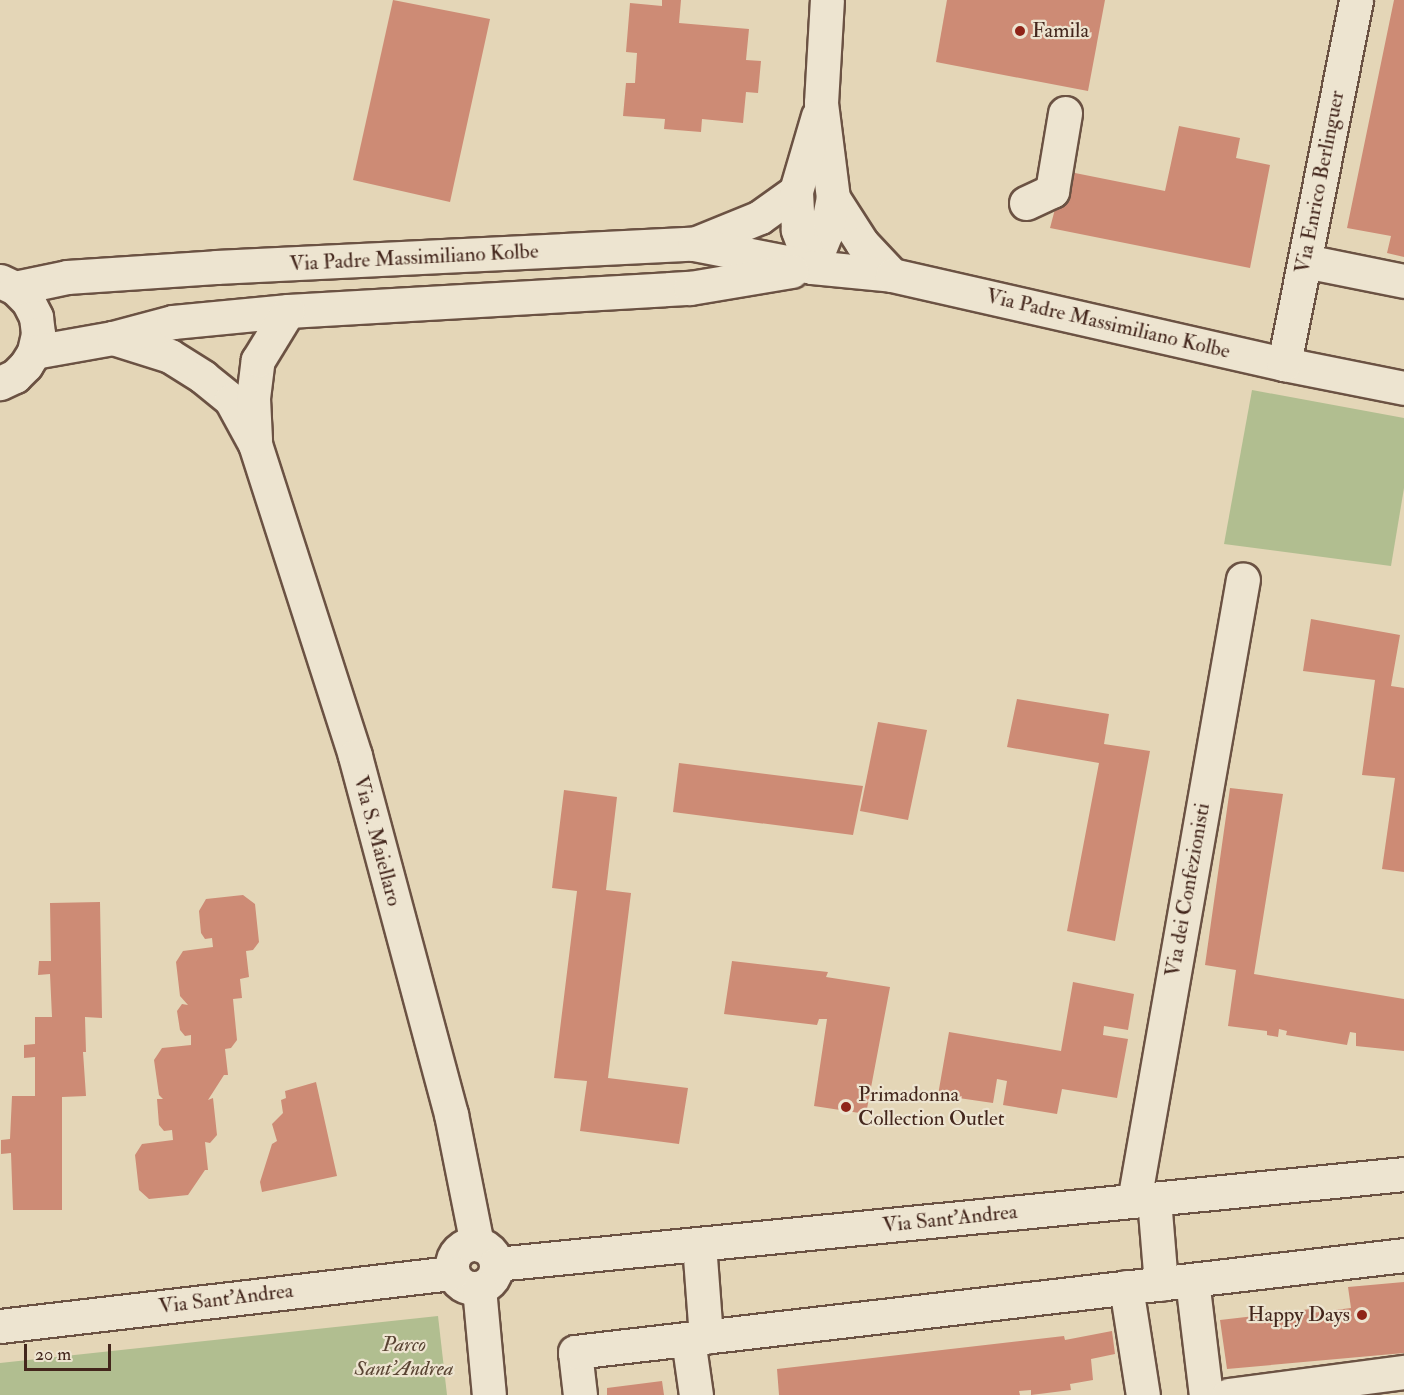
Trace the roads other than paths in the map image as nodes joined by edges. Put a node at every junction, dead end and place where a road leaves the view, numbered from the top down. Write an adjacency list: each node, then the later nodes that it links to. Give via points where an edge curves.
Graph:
1 (827, 0): 3 (street)
2 (1356, 0): 9 (street, Via Enrico Berlinguer)
3 (821, 103): 5 (street); 6 (street)
4 (1065, 113): 7 (street, via 1052,191)
5 (796, 191): 8 (street, via 760,217); 10 (street, via 798,230)
6 (833, 198): 10 (street, via 826,232); 11 (street, via 862,243)
7 (1026, 203)
8 (694, 244): 10 (street, Via Padre Massimiliano Kolbe); 13 (street, Via Padre Massimiliano Kolbe, via 159,271)
9 (1305, 261): 12 (street); 17 (street, Via Enrico Berlinguer)
10 (812, 267): 11 (street, Via Padre Massimiliano Kolbe); 14 (street, Via Padre Massimiliano Kolbe, via 690,288)
11 (892, 275): 17 (street, Via Padre Massimiliano Kolbe)
12 (1404, 281)
13 (8, 285): 16 (street, via 28,301 36,317)
14 (288, 311): 15 (street, Via Padre Massimiliano Kolbe, via 173,322); 20 (street, Via S. Maiellaro, via 258,360)
15 (113, 338): 16 (street, Via Padre Massimiliano Kolbe); 20 (street, Via S. Maiellaro, via 170,356 203,376 231,400)
16 (34, 352): 18 (street, via 15,376)
17 (1284, 364): 19 (street, Via Padre Massimiliano Kolbe)
18 (0, 383)
19 (1404, 388)
20 (255, 444): 26 (street, Via S. Maiellaro, via 355,756 451,1114)
21 (1243, 579): 23 (street, Via dei Confezionisti)
22 (1404, 1174): 23 (street, Via Sant'Andrea)
23 (1144, 1200): 24 (street, Via Sant'Andrea); 27 (street, Via dei Confezionisti)
24 (699, 1244): 26 (street, Via Sant'Andrea); 30 (street)
25 (1404, 1255): 27 (street)
26 (476, 1267): 29 (street, Via Sant'Andrea); 33 (street, Via S. Maiellaro)
27 (1176, 1282): 28 (street); 37 (street, Via dei Confezionisti)
28 (1126, 1287): 30 (street); 36 (street)
29 (0, 1326)
30 (697, 1338): 34 (street, via 575,1352); 35 (street)
31 (1404, 1372): 32 (street)
32 (1244, 1394)
33 (489, 1395)
34 (580, 1395)
35 (696, 1395)
36 (1143, 1395)
37 (1206, 1395)

